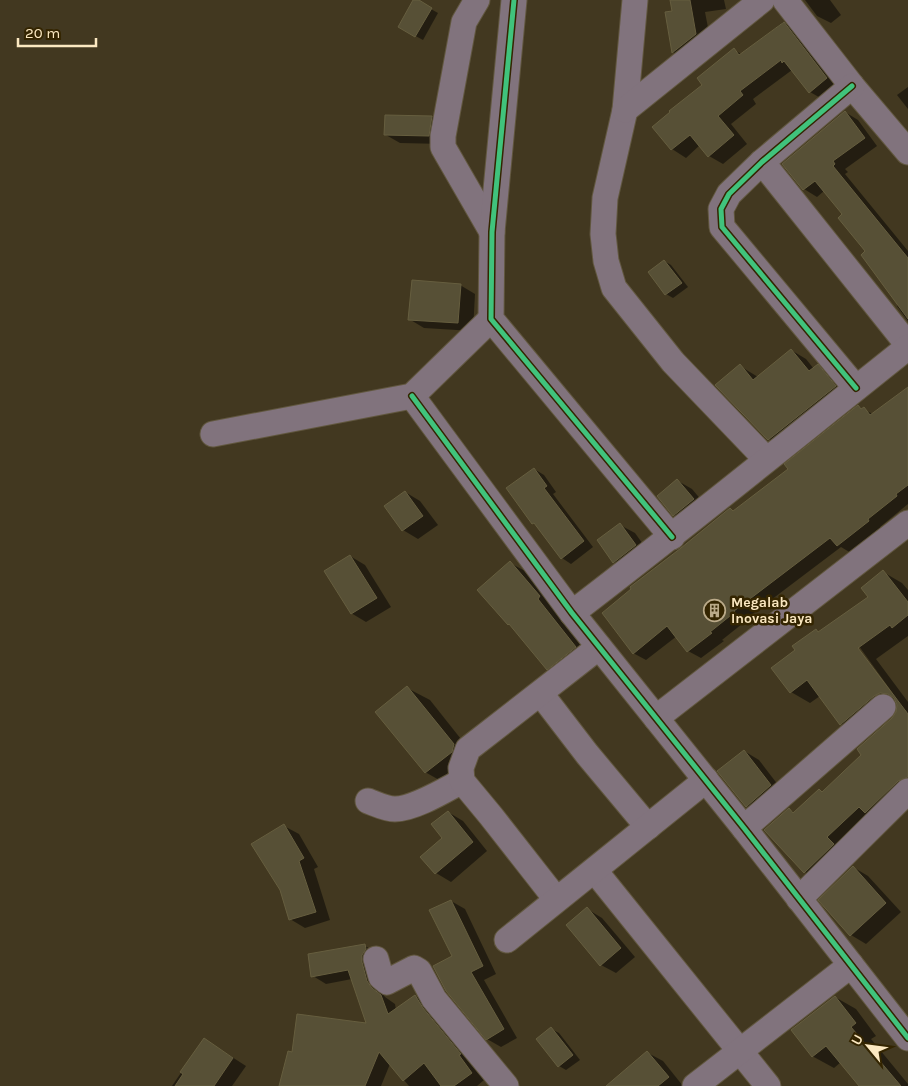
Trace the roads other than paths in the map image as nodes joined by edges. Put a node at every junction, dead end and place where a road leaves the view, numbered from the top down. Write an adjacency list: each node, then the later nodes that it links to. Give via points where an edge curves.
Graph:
1 (477, 0): 10 (street, via 464,22 442,136 447,154)
2 (514, 0): 10 (street)
3 (635, 0): 7 (street)
4 (762, 0): 7 (street)
5 (785, 0): 6 (street)
6 (852, 86): 8 (street); 9 (street)
7 (625, 110): 16 (street, via 605,198 603,234 614,288 673,362)
8 (908, 152)
9 (762, 162): 12 (street); 13 (street, via 729,194 721,210 722,227)
10 (492, 232): 11 (street)
11 (491, 320): 14 (street); 18 (street)
12 (908, 346): 13 (street)
13 (856, 388): 16 (street)
14 (412, 396): 15 (street); 19 (street)
15 (213, 434)
16 (766, 459): 18 (street)
17 (908, 523): 23 (street)
18 (672, 537): 19 (street)
19 (572, 614): 20 (street)
20 (599, 648): 21 (street); 23 (street)
21 (541, 694): 25 (street, via 468,749 461,768); 28 (street)
22 (883, 707): 29 (street)
23 (656, 718): 24 (street)
24 (706, 780): 28 (street); 29 (street)
25 (462, 781): 27 (street, via 424,800 395,809); 31 (street)
26 (908, 791): 32 (street)
27 (368, 801)
28 (648, 827): 30 (street)
29 (744, 828): 32 (street)
30 (595, 871): 31 (street); 37 (street)
31 (556, 899): 33 (street)
32 (800, 899): 35 (street)
33 (506, 940)
34 (376, 959): 38 (street, via 381,977 387,982 414,968 420,971 434,999)
35 (851, 965): 36 (street); 37 (street)
36 (908, 1038)
37 (741, 1050): 39 (street); 40 (street)
38 (506, 1086)
39 (695, 1086)
40 (768, 1086)

